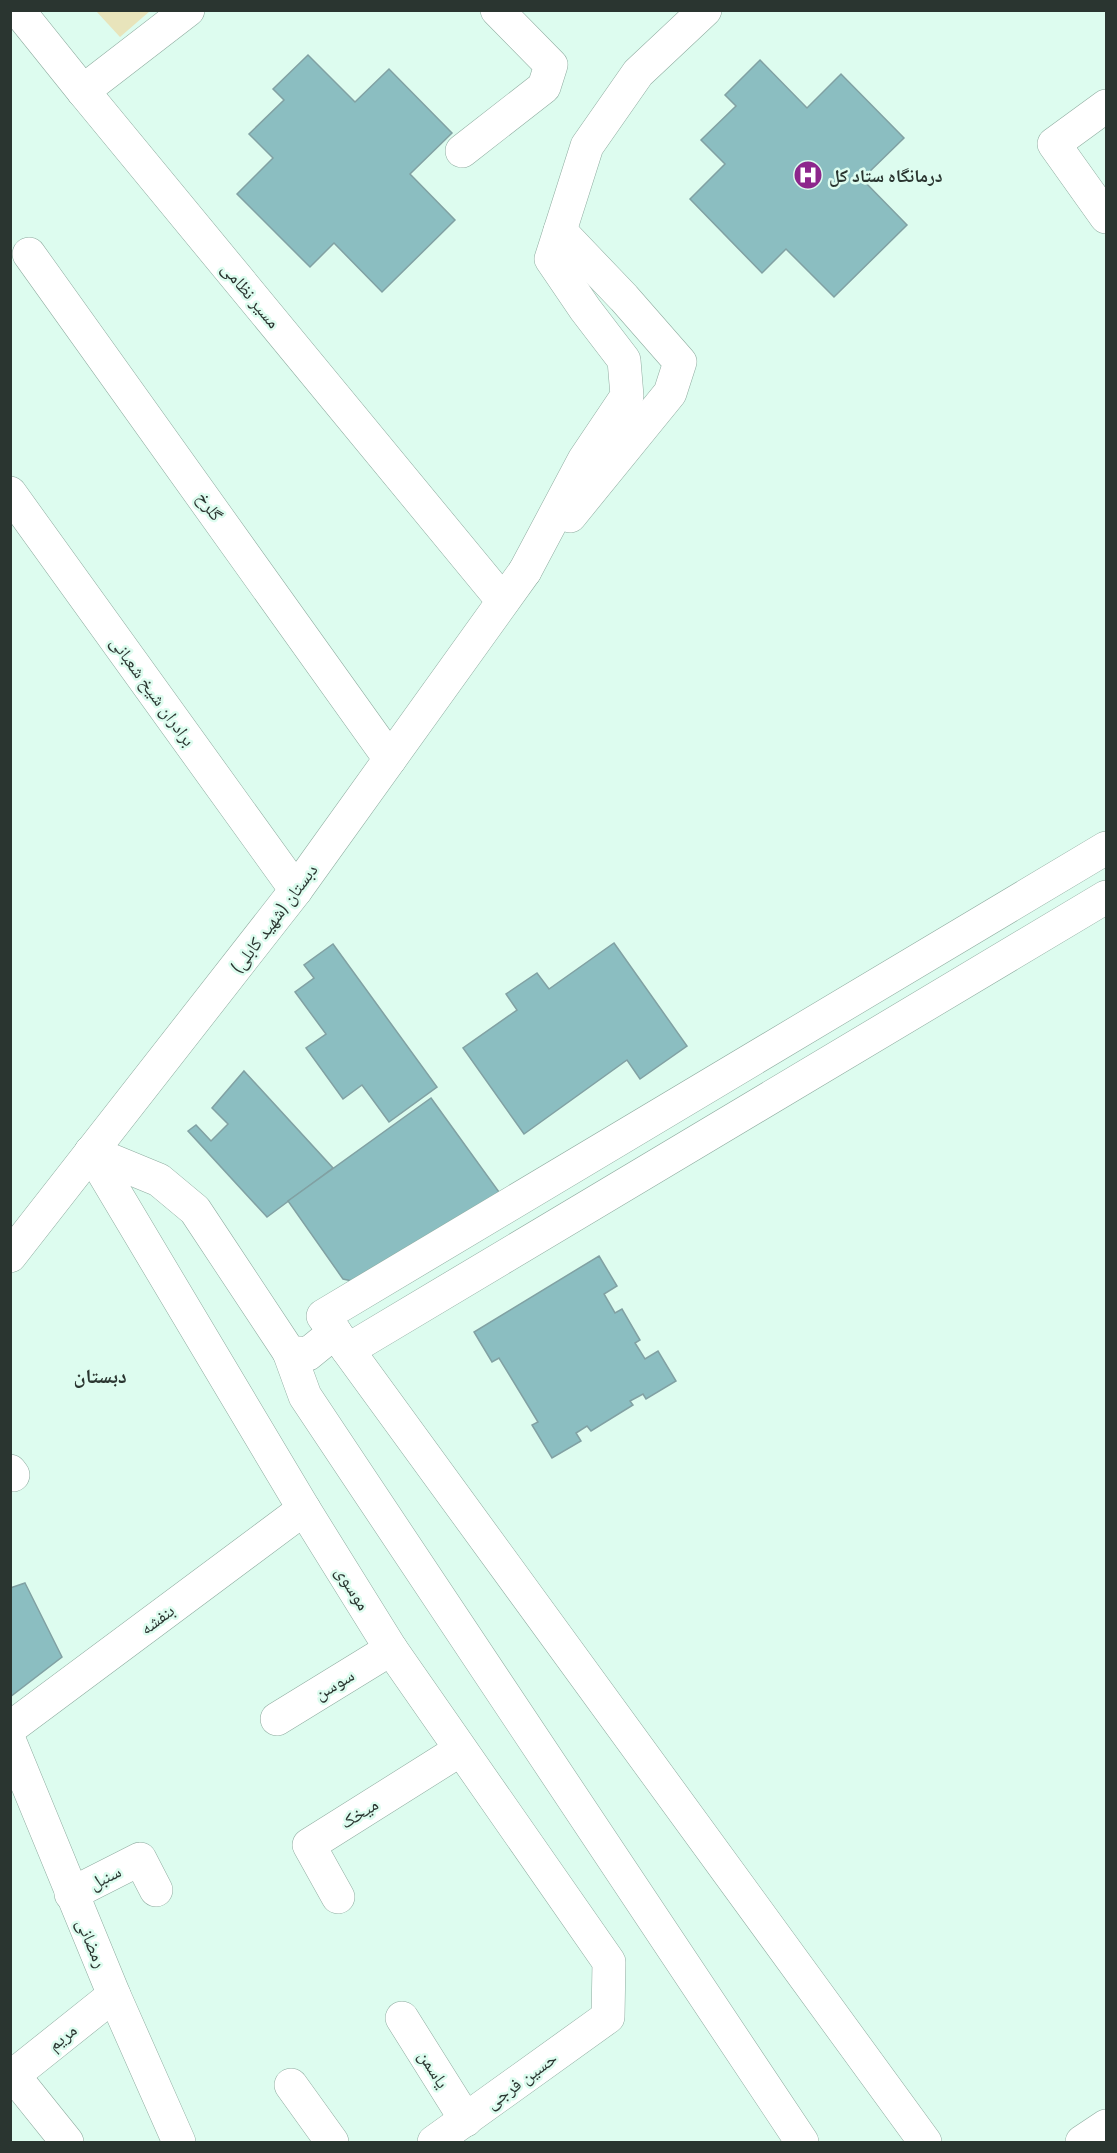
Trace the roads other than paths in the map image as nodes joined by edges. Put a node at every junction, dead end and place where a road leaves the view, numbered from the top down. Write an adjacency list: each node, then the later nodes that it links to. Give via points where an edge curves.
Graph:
1 (18, 10): 5 (street, مسیر نظامی)
2 (188, 10): 5 (street)
3 (497, 10): 7 (street, via 551,65 544,87)
4 (705, 10): 9 (street, via 638,73 587,146)
5 (83, 91): 13 (street, مسیر نظامی)
6 (1107, 106): 8 (street, via 1054,144)
7 (462, 152)
8 (1107, 217)
9 (560, 231): 12 (street, via 551,259 624,360 627,396 584,460); 12 (street, via 680,362 670,393)
10 (29, 254): 14 (street, گلرخ)
11 (10, 493): 16 (street, برادران شیخ شعبانی)
12 (525, 571): 13 (street, دبستان (شهید کابلی))
13 (503, 601): 14 (street, دبستان (شهید کابلی))
14 (390, 759): 16 (street, دبستان (شهید کابلی))
15 (1103, 858): 19 (street)
16 (296, 890): 18 (street, دبستان (شهید کابلی))
17 (1107, 897): 20 (street)
18 (91, 1152): 21 (street, دبستان (شهید کابلی)); 23 (street, via 159,1180 195,1210); 24 (street, موسوی)
19 (588, 1158): 20 (street); 22 (street)
20 (611, 1193): 22 (street)
21 (13, 1246)
22 (335, 1333): 23 (street, via 308,1354); 45 (street)
23 (289, 1352): 44 (street, via 305,1396)
24 (304, 1509): 25 (street, موسوی); 27 (street, بنفشه)
25 (391, 1649): 26 (street, سوسن); 29 (street, موسوی)
26 (277, 1719)
27 (10, 1728)
28 (10, 1742): 31 (street, رمضانی)
29 (460, 1750): 32 (street, میخک, via 309,1845); 34 (street, موسوی, via 609,1962)
30 (156, 1890): 31 (street, سنبل, via 140,1859)
31 (71, 1894): 33 (street, رمضانی)
32 (338, 1897)
33 (114, 1995): 36 (street, مریم); 41 (street, رمضانی)
34 (608, 2017): 38 (street, حسین فرجی)
35 (402, 2018): 38 (street, یاسمن)
36 (12, 2075): 40 (street)
37 (291, 2085): 42 (street)
38 (466, 2120): 43 (street, حسین فرجی)
39 (1107, 2126): 46 (street)
40 (67, 2142)
41 (179, 2142)
42 (332, 2142)
43 (434, 2142)
44 (801, 2142)
45 (925, 2142)
46 (1083, 2142)

